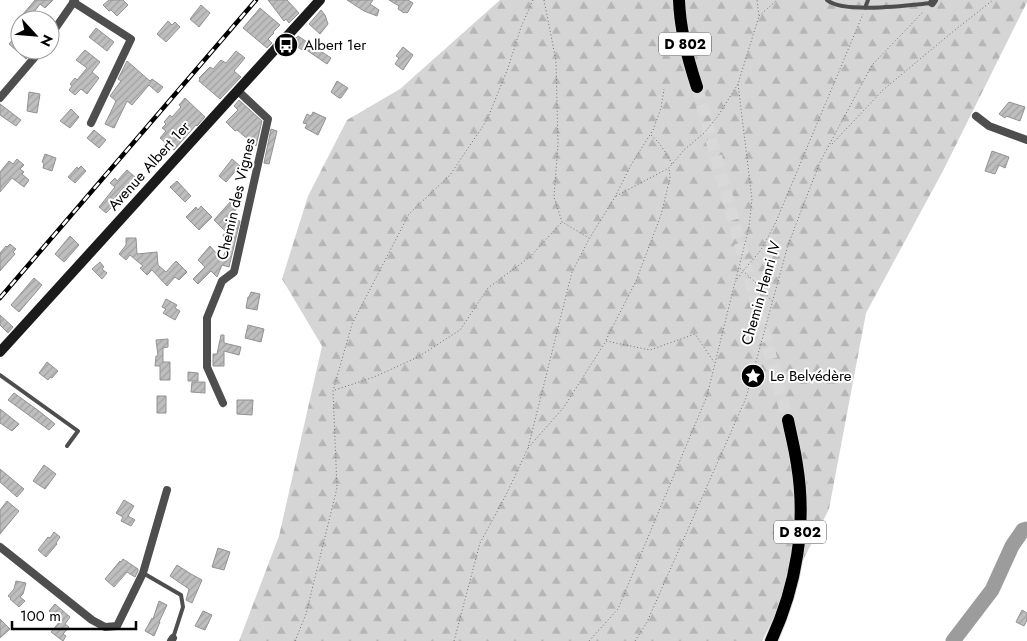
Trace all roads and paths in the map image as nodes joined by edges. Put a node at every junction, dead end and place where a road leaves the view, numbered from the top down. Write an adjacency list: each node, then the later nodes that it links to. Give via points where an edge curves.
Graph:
1 (320, 0): 19 (main road, Avenue Albert 1er)
2 (533, 0): 39 (path, via 487,120 450,176 409,214 352,324)
3 (544, 0): 29 (path, via 556,61 558,144 554,197)
4 (678, 0): 17 (main road, D 802)
5 (757, 0): 13 (path)
6 (777, 0): 13 (path)
7 (827, 0): 12 (lane, via 832,4)
8 (868, 0): 12 (lane)
9 (993, 0): 25 (path, via 883,90)
10 (74, 1): 14 (street); 22 (street, via 131,39)
11 (933, 1): 12 (lane); 25 (path, Chemin Henri IV, via 872,65)
12 (865, 8): 32 (path, via 775,224 761,250)
13 (759, 16): 16 (path)
14 (60, 21)
15 (32, 60): 20 (street)
16 (738, 84): 26 (path, via 713,122); 31 (path, via 752,199)
17 (697, 87)
18 (664, 89): 23 (path, via 662,108)
19 (238, 91): 36 (main road, Avenue Albert 1er); 40 (street, Chemin des Vignes, via 268,119 234,272 222,281 207,318 207,367)
20 (0, 98)
21 (976, 116): 24 (street, via 989,126)
22 (91, 123)
23 (653, 130): 26 (path, via 651,135 665,150); 28 (path)
24 (1027, 140)
25 (829, 147): 34 (path, Chemin Henri IV, via 820,162 788,245)
26 (672, 165): 27 (path)
27 (669, 168): 28 (path); 35 (path, via 670,178 661,215 636,281)
28 (615, 197): 30 (path)
29 (562, 222): 30 (path); 39 (path, via 530,257 488,288 460,330 418,357)
30 (589, 239): 43 (path, via 572,272)
31 (739, 268): 32 (path); 33 (path)
32 (743, 271): 33 (path); 34 (path)
33 (735, 282): 37 (path)
34 (772, 302): 51 (path, Chemin Henri IV, via 746,398 647,622)
35 (606, 341): 37 (path, via 650,350 694,334); 43 (path, via 564,407)
36 (0, 352)
37 (715, 362): 50 (path, via 707,396 618,609)
38 (0, 375): 42 (lane, via 78,431)
39 (333, 391): 48 (path, via 337,488 306,614)
40 (223, 403)
41 (788, 420): 52 (main road, D 802, via 798,467 800,522 792,583)
42 (67, 446)
43 (528, 448): 49 (path, via 480,543)
44 (167, 490): 46 (street)
45 (0, 547): 46 (street, via 105,627 117,626)
46 (143, 573): 47 (lane, via 181,595 183,606)
47 (172, 640)
48 (295, 641)
49 (454, 641)
50 (589, 641)
51 (635, 641)
52 (771, 641)

